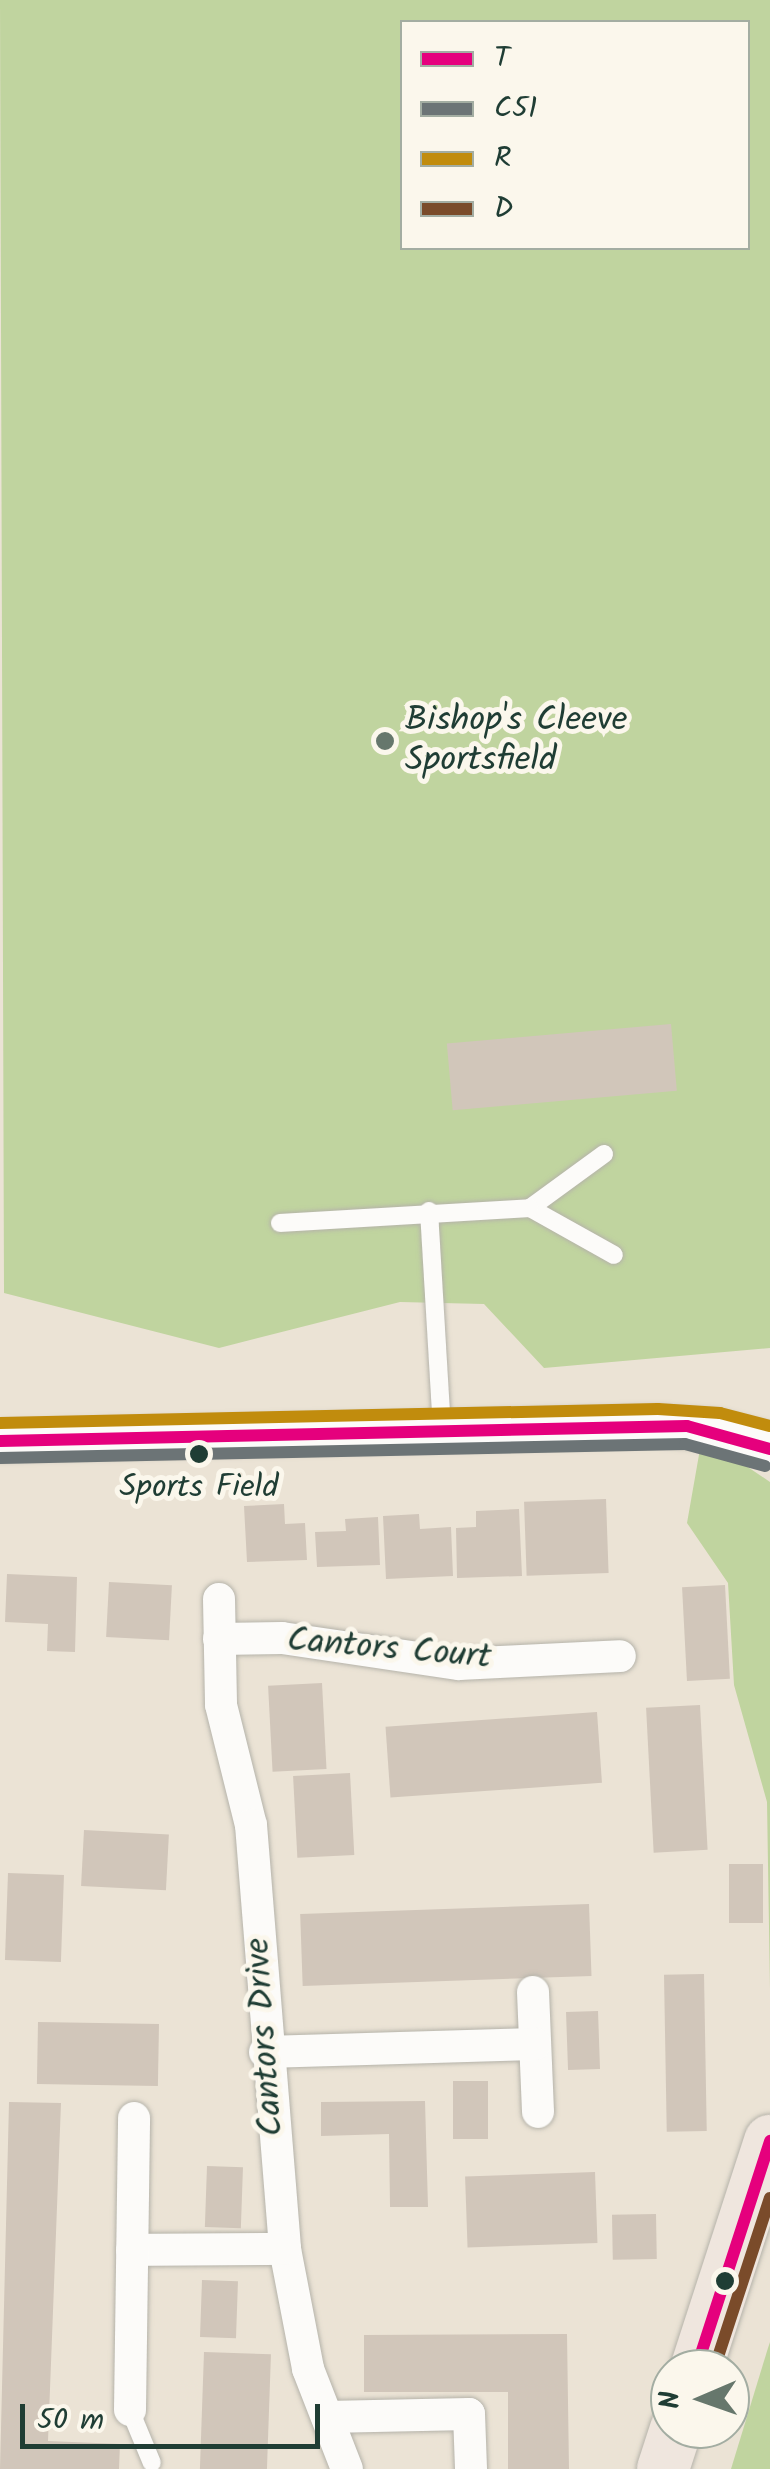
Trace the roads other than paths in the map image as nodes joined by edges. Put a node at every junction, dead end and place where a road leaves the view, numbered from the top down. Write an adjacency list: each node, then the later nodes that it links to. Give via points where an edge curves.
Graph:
1 (604, 1154): 2 (lane)
2 (530, 1208): 3 (lane); 5 (lane)
3 (429, 1211): 4 (lane); 6 (lane)
4 (280, 1222)
5 (614, 1255)
6 (442, 1434): 7 (street); 8 (street, via 687,1426)
7 (0, 1440)
8 (768, 1446)
9 (219, 1599): 10 (street, Cantors Drive)
10 (219, 1639): 11 (street, Cantors Court, via 282,1638 459,1664); 14 (street, Cantors Drive, via 221,1705 251,1825)
11 (620, 1656)
12 (534, 1992): 13 (street)
13 (535, 2044): 14 (street); 15 (street)
14 (266, 2052): 18 (street, Cantors Drive)
15 (538, 2112)
16 (134, 2118): 19 (street)
17 (770, 2141): 20 (main road)
18 (285, 2249): 19 (street); 22 (street, Cantors Drive, via 308,2369)
19 (132, 2250): 21 (street)
20 (702, 2349)
21 (130, 2410): 23 (lane)
22 (327, 2417): 24 (street, Cantors Drive); 25 (street, via 469,2414)
23 (152, 2463)
24 (347, 2469)
25 (471, 2469)

